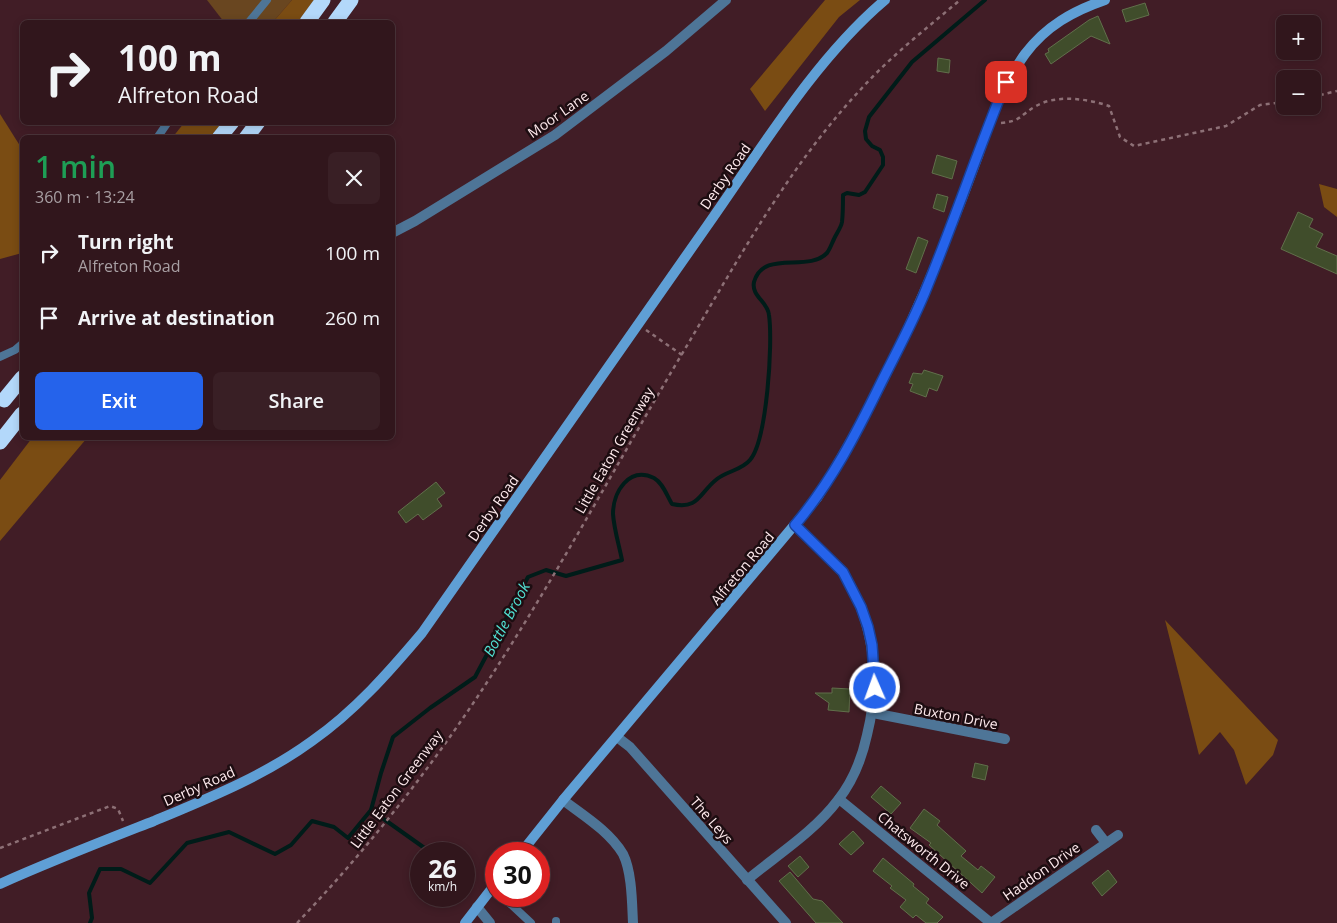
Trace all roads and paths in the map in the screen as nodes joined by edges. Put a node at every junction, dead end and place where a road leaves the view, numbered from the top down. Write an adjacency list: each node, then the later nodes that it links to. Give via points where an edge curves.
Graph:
1 (267, 0): 8 (lane)
2 (323, 0): 9 (highway)
3 (351, 0): 10 (highway)
4 (726, 0): 17 (street, Moor Lane, via 666,51 555,135)
5 (885, 0): 18 (main road, Derby Road, via 814,76)
6 (960, 0): 20 (path, Little Eaton Greenway, via 863,87 820,137 776,200)
7 (1105, 0): 14 (main road, Alfreton Road, via 1079,9 1036,41 1006,82)
8 (252, 20)
9 (308, 20)
10 (336, 20)
11 (1337, 91): 12 (path)
12 (1321, 95)
13 (1276, 103): 14 (path, via 1260,105 1226,126 1134,146 1120,137 1110,106 1094,101 1064,99 1050,102 1036,106 1012,122 999,123)
14 (991, 118): 27 (main road, Alfreton Road, via 962,201 896,353 841,460 818,498)
15 (230, 125): 16 (highway)
16 (221, 135)
17 (395, 231)
18 (638, 325): 20 (path); 34 (main road, Derby Road, via 422,633 379,684 313,741 275,766 207,799)
19 (20, 346): 21 (lane)
20 (682, 355): 44 (path, Little Eaton Greenway, via 475,700 372,838)
21 (0, 357)
22 (20, 380): 24 (highway, bridge)
23 (20, 386): 24 (street)
24 (1, 399)
25 (20, 417): 26 (highway)
26 (0, 442)
27 (795, 525): 28 (street, via 843,572 861,607 872,645 875,678); 29 (main road, Alfreton Road)
28 (873, 713): 30 (street, Buxton Drive); 31 (street, via 861,760)
29 (617, 737): 32 (main road, Alfreton Road); 39 (street, The Leys, via 630,747)
30 (1005, 739)
31 (839, 799): 39 (street, via 819,822); 50 (street, Chatsworth Drive)
32 (563, 800): 36 (main road, Alfreton Road); 48 (street, via 608,835 623,855)
33 (1096, 830): 37 (street)
34 (128, 831): 38 (path, via 118,809 110,806); 40 (main road, Derby Road)
35 (1118, 834): 37 (street, Haddon Drive)
36 (530, 842)
37 (1106, 843): 50 (street, Haddon Drive)
38 (0, 848)
39 (747, 880): 49 (street, The Leys)
40 (0, 884)
41 (485, 898): 42 (main road)
42 (477, 907): 45 (main road); 46 (street)
43 (514, 907): 47 (lane)
44 (297, 923)
45 (465, 923)
46 (490, 923)
47 (531, 923)
48 (633, 923)
49 (786, 923)
50 (991, 923)

